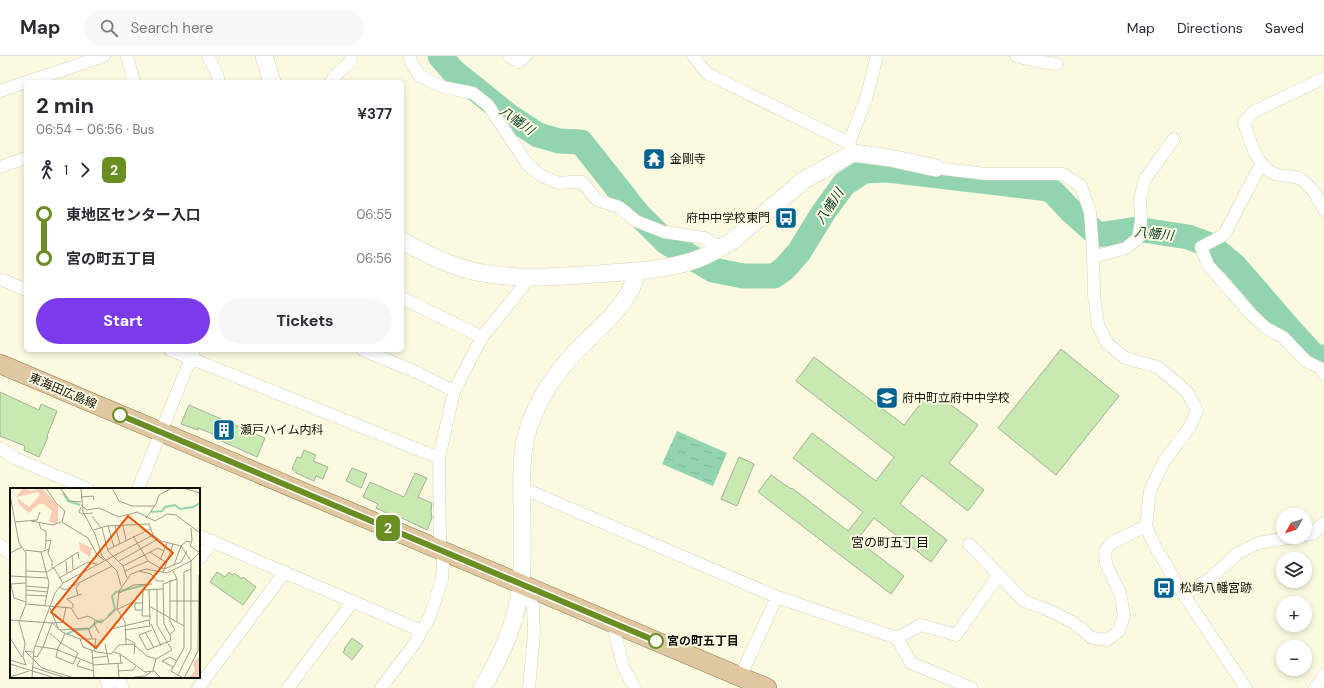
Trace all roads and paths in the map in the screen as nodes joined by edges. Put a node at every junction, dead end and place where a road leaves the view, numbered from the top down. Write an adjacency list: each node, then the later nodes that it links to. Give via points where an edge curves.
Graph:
1 (104, 56): 14 (street)
2 (127, 56): 15 (street)
3 (208, 56): 16 (street)
4 (264, 56): 17 (street)
5 (351, 56): 18 (street, via 350,62)
6 (410, 56): 29 (street, via 420,76 443,87 473,93 488,105 528,164 542,176 559,183 582,182 597,200 619,207 636,221 664,232 704,238)
7 (510, 56): 8 (street, via 519,62)
8 (526, 56)
9 (693, 56): 22 (street, via 708,74)
10 (877, 56): 22 (street)
11 (1016, 56): 12 (street)
12 (1057, 64)
13 (1324, 78): 24 (street, via 1253,112 1244,122)
14 (33, 80)
15 (133, 80)
16 (218, 80)
17 (271, 80)
18 (332, 80)
19 (24, 83): 20 (street)
20 (0, 91)
21 (1174, 139): 30 (street, via 1145,179 1140,199 1141,221 1138,238 1126,248)
22 (851, 148): 26 (street); 29 (street, via 804,180)
23 (24, 159): 25 (street)
24 (1261, 164): 27 (street, via 1275,174 1301,178 1311,188); 41 (street, via 1224,235 1201,247 1208,265 1248,311 1266,328 1283,336 1306,361 1320,368)
25 (0, 167)
26 (936, 168): 30 (street, via 986,174 1063,174 1081,186 1090,212)
27 (1324, 210)
28 (404, 242): 32 (street, via 449,264 493,274)
29 (721, 248): 31 (street, via 686,263 662,269)
30 (1093, 257): 50 (street, via 1098,325 1107,343 1125,358 1158,367 1187,392 1197,410 1190,427 1164,461 1150,491)
31 (637, 271): 32 (street); 48 (street, via 630,290 615,313 551,380 526,437)
32 (529, 277): 36 (street)
33 (0, 280): 34 (street)
34 (24, 289)
35 (404, 299): 36 (street)
36 (482, 337): 42 (street)
37 (181, 352): 39 (street)
38 (368, 352): 42 (street)
39 (192, 354): 43 (street); 45 (street)
40 (0, 364): 43 (main road, 東海田広島線)
41 (1324, 374)
42 (454, 391): 45 (street)
43 (162, 432): 47 (street); 57 (main road, 東海田広島線)
44 (0, 448): 46 (street, via 14,458)
45 (439, 458): 57 (street)
46 (86, 488)
47 (138, 488)
48 (522, 488): 62 (street); 64 (street)
49 (1324, 523): 51 (street)
50 (1146, 526): 61 (street, via 1111,544 1105,551 1106,564 1120,592 1124,615 1119,631 1107,640 1092,638 1074,622 1024,602); 63 (street, via 1153,543)
51 (1312, 534)
52 (200, 536): 54 (street)
53 (1276, 540): 63 (street, via 1258,543 1238,553 1211,578)
54 (213, 541): 59 (street); 60 (street)
55 (969, 544): 61 (street)
56 (0, 545): 58 (street)
57 (441, 550): 62 (main road, 東海田広島線); 67 (street, via 442,580)
58 (10, 553)
59 (200, 558)
60 (285, 572): 65 (street); 75 (street)
61 (998, 576): 68 (street, via 956,635 921,624)
62 (521, 584): 66 (main road, 東海田広島線); 78 (street, via 511,630); 79 (street, via 533,606 534,634)
63 (1184, 595): 83 (street)
64 (777, 597): 68 (street); 70 (street)
65 (353, 601): 67 (street); 76 (street)
66 (614, 624): 70 (main road, 東海田広島線); 80 (street, via 624,669)
67 (422, 631): 77 (street)
68 (897, 638): 82 (street, via 911,663)
69 (1324, 675): 84 (street)
70 (740, 676): 81 (main road, 東海田広島線)
71 (105, 678): 73 (street)
72 (118, 678): 74 (street)
73 (108, 688)
74 (123, 688)
75 (198, 688)
76 (288, 688)
77 (381, 688)
78 (482, 688)
79 (528, 688)
80 (635, 688)
81 (768, 688)
82 (972, 688)
83 (1246, 688)
84 (1315, 688)

